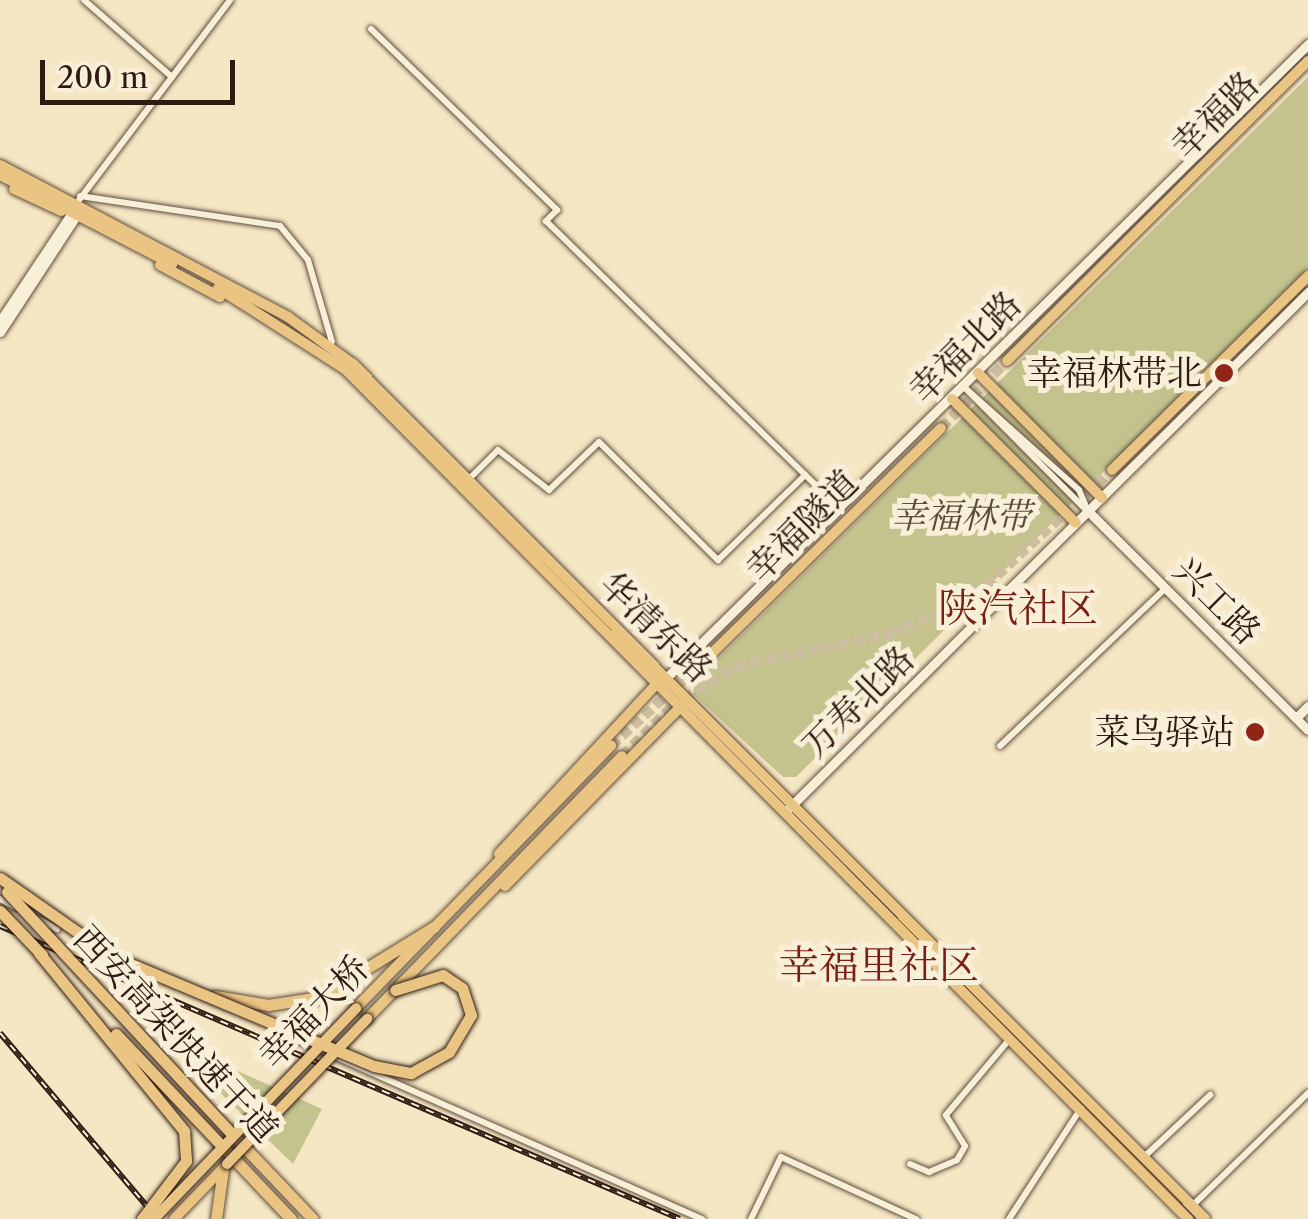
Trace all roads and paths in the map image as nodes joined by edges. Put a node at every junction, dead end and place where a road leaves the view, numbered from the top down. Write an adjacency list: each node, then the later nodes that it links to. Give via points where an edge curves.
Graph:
1 (84, 0): 6 (street)
2 (230, 0): 6 (street)
3 (371, 29): 24 (street, via 557,210 546,221)
4 (1308, 44): 9 (main road, 幸福北路)
5 (1308, 60): 7 (main road, 幸福路)
6 (172, 77): 11 (street)
7 (1206, 162): 9 (main road); 17 (main road, 幸福路)
8 (0, 165): 11 (main road, 华清东路)
9 (1178, 173): 18 (main road, 幸福北路)
10 (0, 178): 11 (main road, 华清东路)
11 (77, 208): 14 (main road); 15 (main road); 16 (main road, via 277,304); 16 (street, via 280,226 308,260); 21 (main road, 华清东路, via 303,327); 32 (main road, 华清东路, via 101,228 290,328 373,396)
12 (1308, 276): 23 (main road)
13 (1308, 292): 26 (main road, 万寿北路)
14 (0, 321)
15 (0, 332)
16 (332, 342): 21 (main road)
17 (1008, 361)
18 (978, 373): 19 (main road, 幸福北路); 26 (main road)
19 (964, 387): 20 (main road, 幸福北路); 28 (street, 兴工路, via 972,406); 28 (street, 兴工路, via 1079,490)
20 (952, 399): 27 (main road, 幸福北路); 29 (main road)
21 (395, 405): 25 (main road, 华清东路)
22 (940, 428): 31 (main road, 幸福隧道)
23 (1112, 470)
24 (805, 475): 25 (street, via 718,560 600,442 549,490 498,450); 27 (street)
25 (468, 480): 32 (main road, 华清东路)
26 (1102, 498): 28 (main road, 万寿北路)
27 (840, 510): 32 (main road, 幸福北路)
28 (1088, 511): 29 (main road, 万寿北路); 30 (main road, 兴工路)
29 (1076, 523): 40 (main road, 万寿北路)
30 (1164, 589): 35 (main road, 兴工路); 38 (street)
31 (702, 663)
32 (664, 680): 33 (main road, 华清东路); 41 (main road)
33 (685, 702): 40 (main road, 华清东路); 47 (main road)
34 (1308, 706): 35 (main road)
35 (1296, 718): 36 (main road, 兴工路)
36 (1308, 730)
37 (612, 746): 41 (main road)
38 (1000, 746)
39 (622, 756): 47 (main road, 幸福大桥)
40 (790, 808): 52 (main road, 华清东路); 56 (main road, 华清东路)
41 (514, 840): 45 (main road, 幸福大桥)
42 (0, 882): 50 (highway, bridge, via 69,932); 65 (highway, 西安高架快速干道, bridge)
43 (0, 899): 46 (street)
44 (0, 911): 48 (highway, 西安高架快速干道, bridge)
45 (434, 927): 50 (highway, bridge, via 320,998 268,1005); 61 (main road, 幸福大桥, bridge)
46 (57, 929)
47 (454, 930): 49 (main road, 幸福大桥)
48 (39, 953): 60 (highway, bridge, via 184,1131 186,1161); 64 (highway, 西安高架快速干道, bridge)
49 (395, 990): 50 (highway, bridge, via 443,974 462,988 471,1015 448,1052 411,1073); 58 (main road, 幸福大桥, bridge)
50 (193, 991)
51 (265, 1026): 66 (street)
52 (1010, 1039): 55 (main road, 华清东路); 57 (street, via 946,1116 965,1146 957,1160 928,1172)
53 (1308, 1093): 59 (street)
54 (1210, 1095): 56 (street)
55 (1082, 1106): 69 (street); 70 (main road, 华清东路)
56 (1144, 1158): 59 (main road, 华清东路)
57 (910, 1164)
58 (223, 1169): 62 (main road, 幸福大桥); 63 (highway)
59 (1192, 1206): 71 (main road, 华清东路)
60 (142, 1219)
61 (154, 1219)
62 (174, 1219)
63 (216, 1219)
64 (287, 1219)
65 (312, 1219)
66 (702, 1219)
67 (751, 1219): 68 (street, via 782,1157)
68 (916, 1219)
69 (1009, 1219)
70 (1188, 1219)
71 (1205, 1219)

